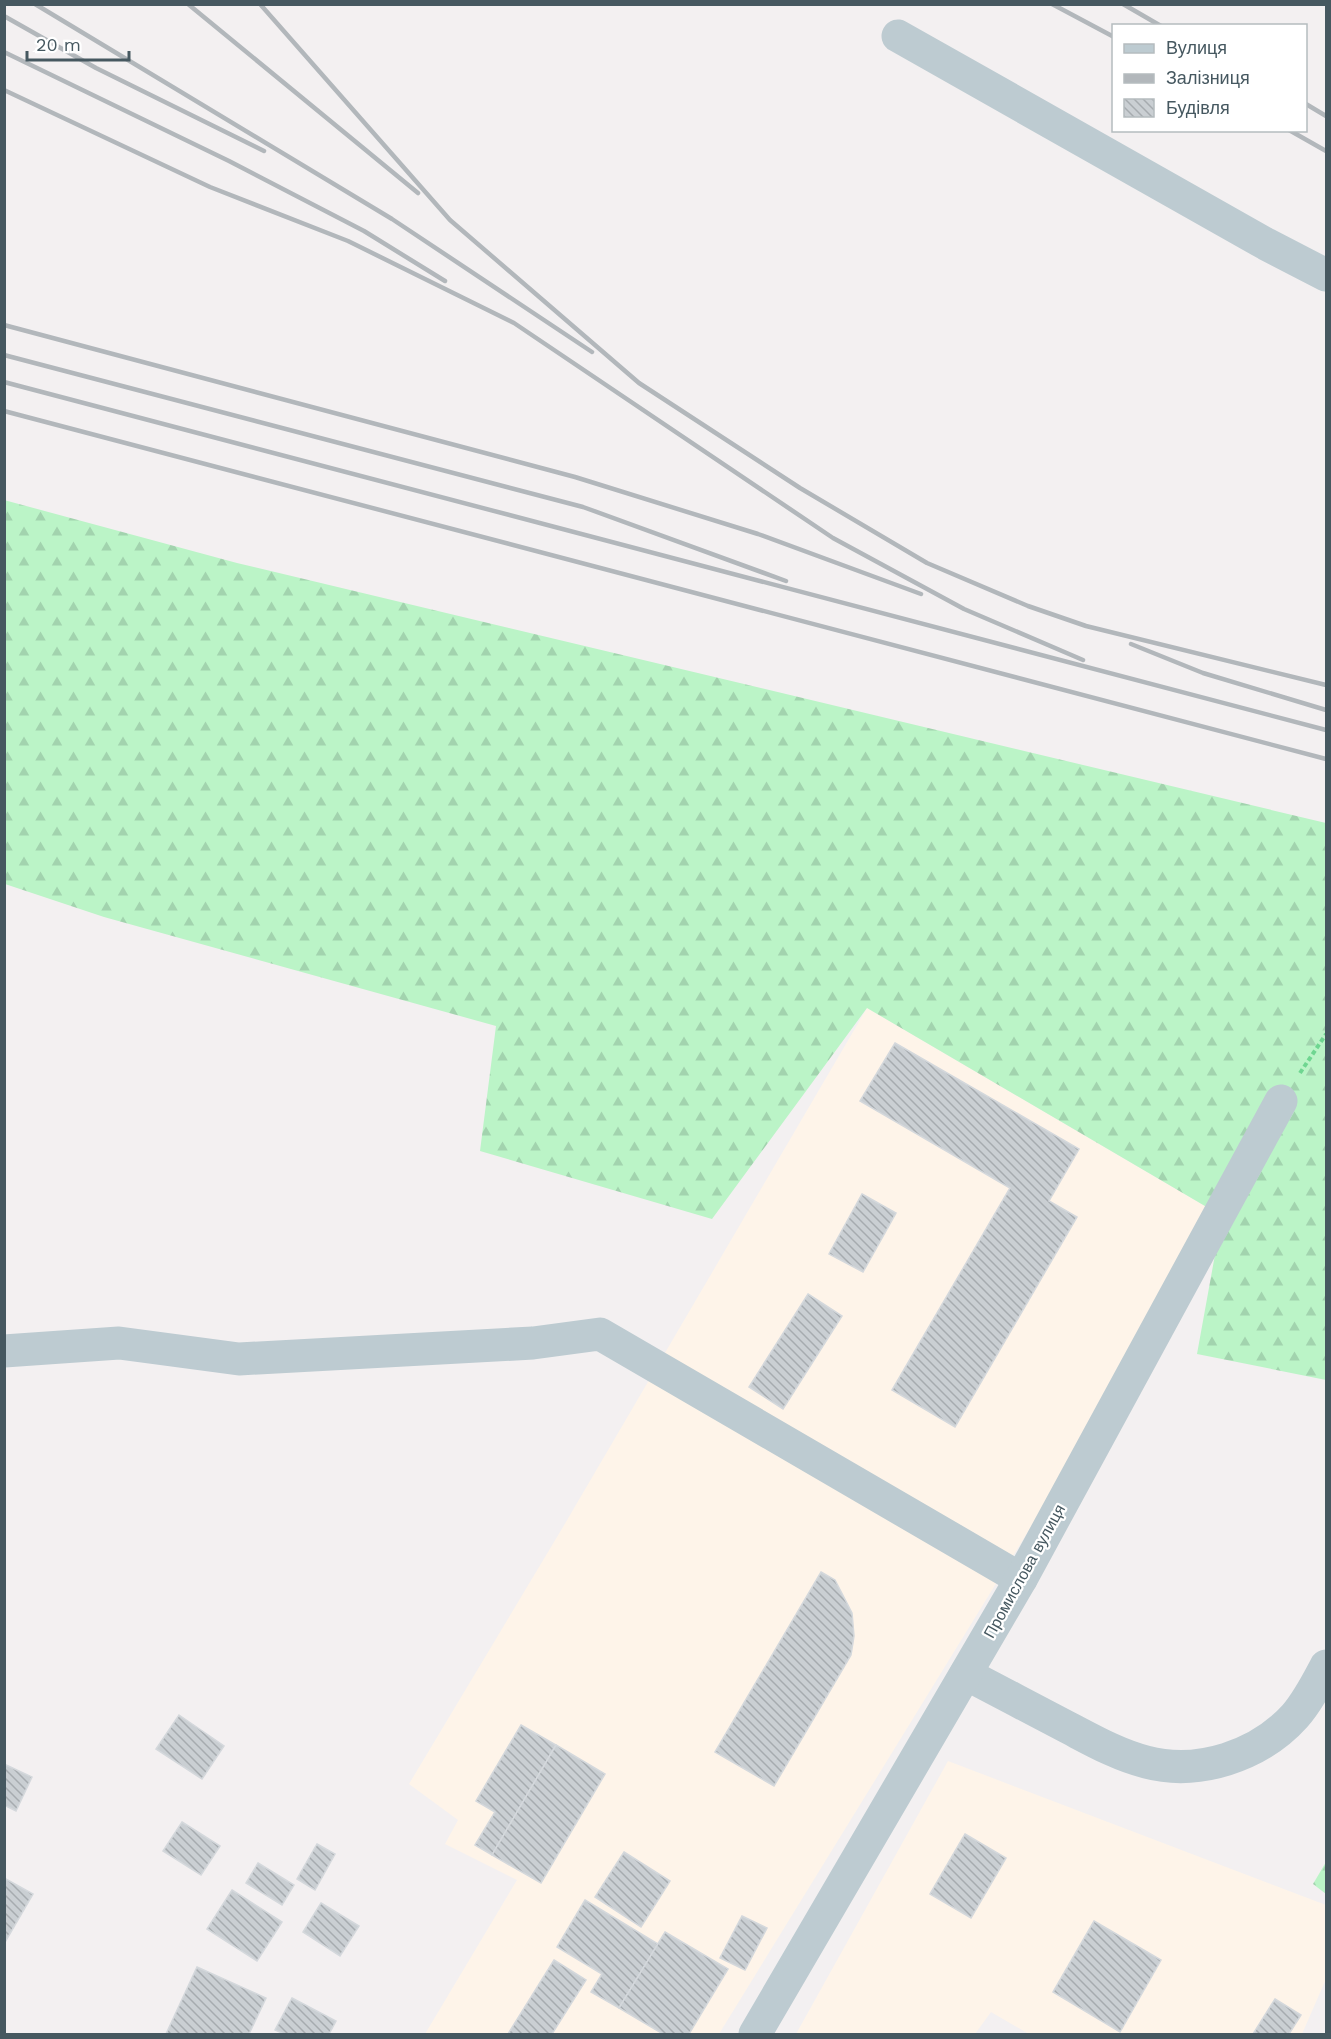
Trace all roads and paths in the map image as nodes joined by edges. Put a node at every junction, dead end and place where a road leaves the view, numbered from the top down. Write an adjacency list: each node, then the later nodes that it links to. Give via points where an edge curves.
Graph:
1 (898, 36): 2 (street)
2 (1326, 275)
3 (1326, 1034): 4 (path)
4 (1281, 1101): 6 (street, Промислова вулиця)
5 (4, 1351): 6 (street, via 119,1343 239,1359 532,1343 600,1334)
6 (1021, 1579): 8 (street, Промислова вулиця)
7 (1326, 1666): 8 (street, via 1300,1709 1263,1743 1226,1759 1187,1766 1147,1763 1119,1753)
8 (966, 1674): 9 (street, Промислова вулиця)
9 (755, 2034)

